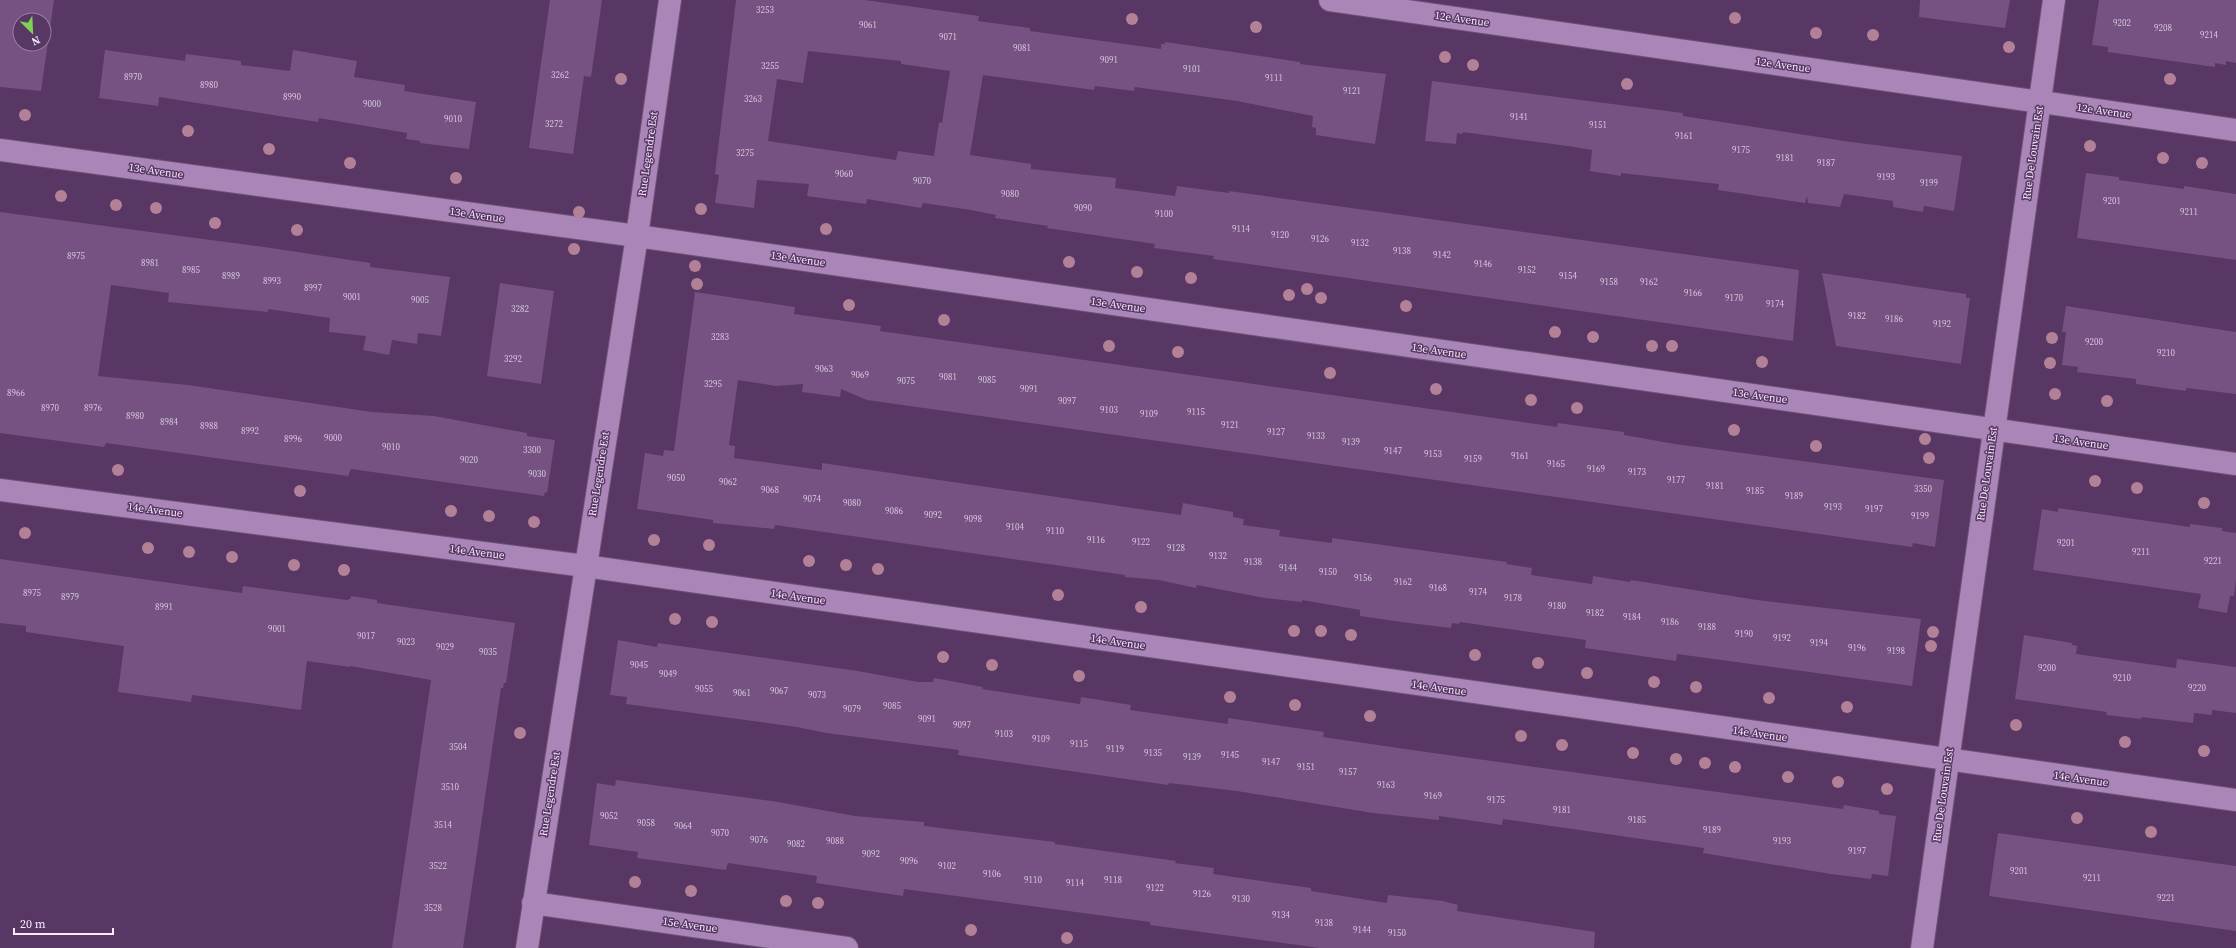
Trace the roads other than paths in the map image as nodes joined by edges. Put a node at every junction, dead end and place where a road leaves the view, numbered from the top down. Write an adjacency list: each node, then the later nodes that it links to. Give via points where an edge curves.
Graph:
1 (670, 0): 7 (street, Rue Legendre Est)
2 (1330, 0): 4 (street, 12e Avenue)
3 (2054, 0): 4 (street, Rue De Louvain Est)
4 (2040, 102): 5 (street, 12e Avenue); 8 (street, Rue De Louvain Est)
5 (2236, 130)
6 (0, 150): 7 (street, 13e Avenue)
7 (637, 236): 8 (street, 13e Avenue); 11 (street, Rue Legendre Est)
8 (1994, 430): 9 (street, 13e Avenue); 12 (street, Rue De Louvain Est)
9 (2236, 464)
10 (0, 490): 11 (street, 14e Avenue)
11 (585, 566): 12 (street, 14e Avenue); 14 (street, Rue Legendre Est)
12 (1948, 761): 13 (street, 14e Avenue); 17 (street, Rue De Louvain Est)
13 (2236, 800)
14 (533, 903): 15 (street, Rue Legendre Est); 16 (street, 15e Avenue)
15 (527, 948)
16 (847, 948)
17 (1922, 948)

